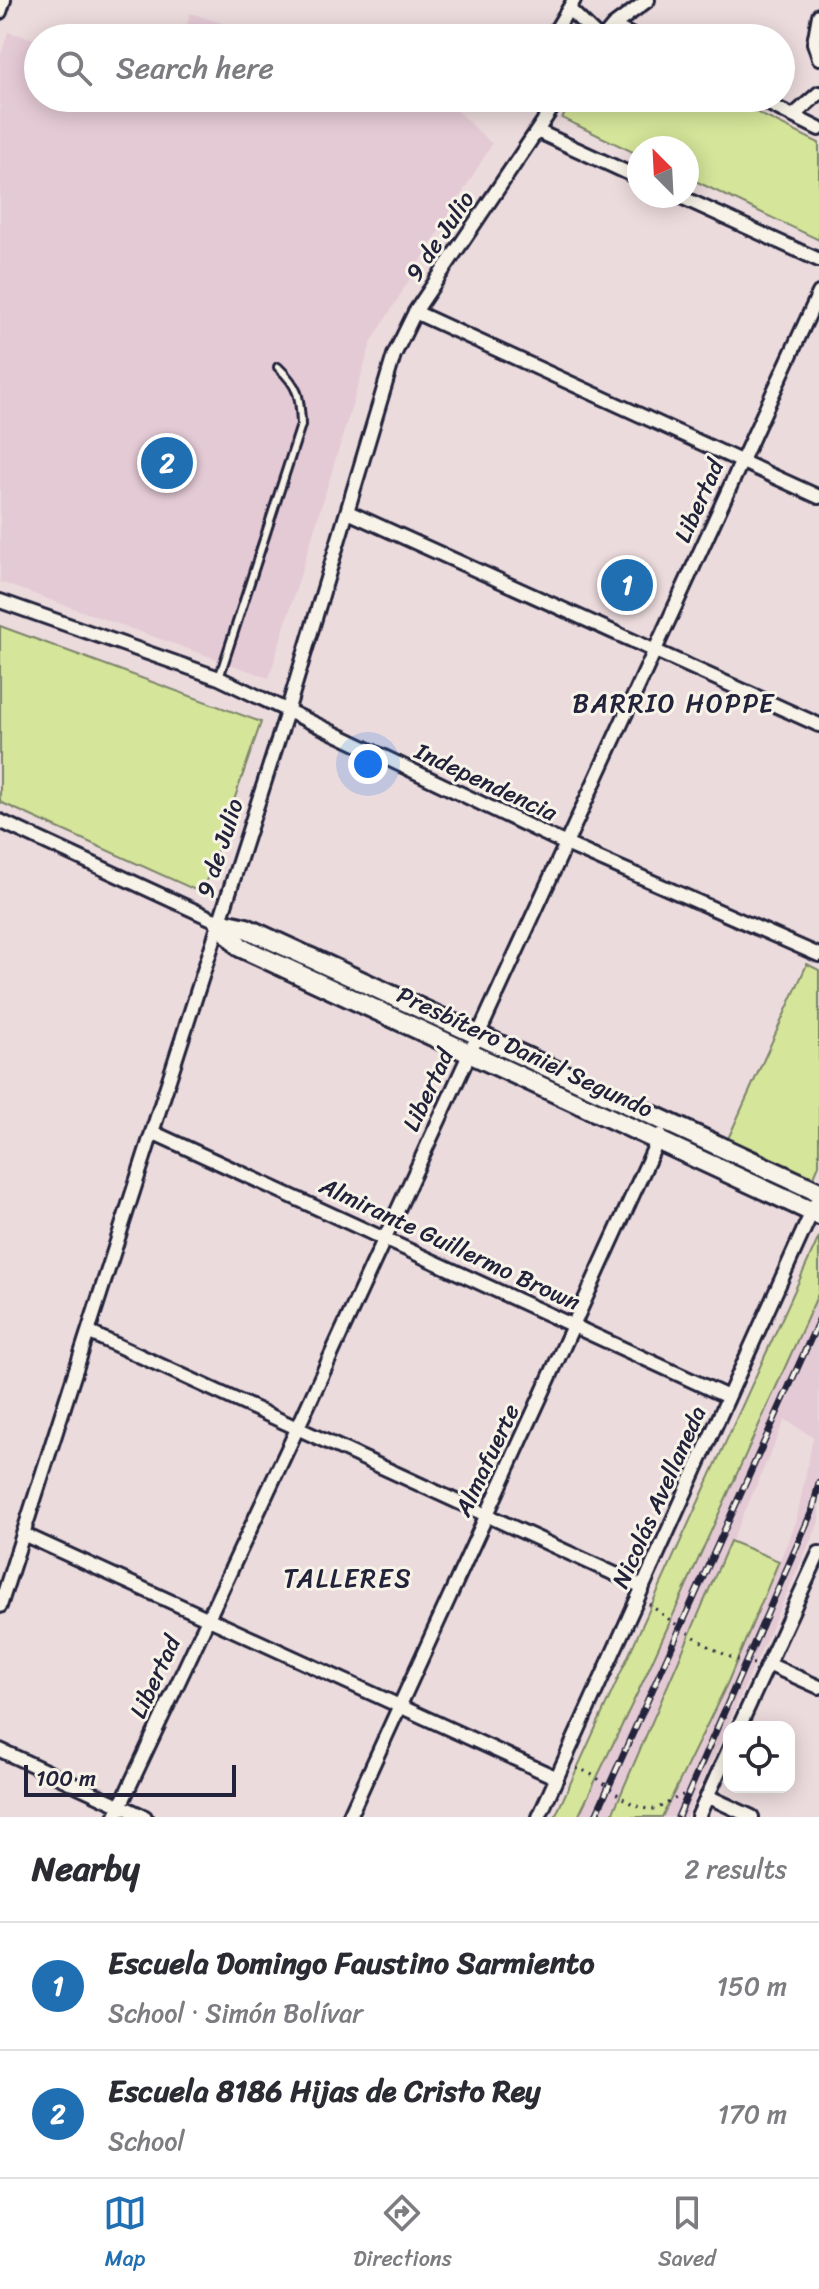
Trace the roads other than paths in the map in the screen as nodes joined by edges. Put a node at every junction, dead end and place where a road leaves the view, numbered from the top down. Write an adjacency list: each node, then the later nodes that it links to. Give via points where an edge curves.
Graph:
1 (4, 0): 4 (street)
2 (648, 0): 8 (street)
3 (572, 4): 6 (street); 7 (street)
4 (0, 12)
5 (819, 15): 9 (street, via 814,43)
6 (560, 24)
7 (589, 24)
8 (616, 24)
9 (819, 58)
10 (819, 93): 13 (street)
11 (548, 112): 15 (street, 9 de Julio)
12 (785, 112): 13 (street)
13 (793, 116): 14 (street)
14 (819, 129)
15 (537, 131): 16 (street); 20 (street, 9 de Julio)
16 (627, 172)
17 (699, 205): 18 (street)
18 (819, 260)
19 (819, 293): 22 (street, Libertad)
20 (415, 312): 22 (street); 24 (street, 9 de Julio, via 394,355)
21 (278, 367): 27 (lane, via 293,382 301,425)
22 (741, 461): 23 (street); 26 (street, Libertad)
23 (819, 497)
24 (348, 512): 26 (street); 28 (street, 9 de Julio)
25 (0, 601): 27 (street, Independencia)
26 (656, 650): 29 (street); 31 (street, Libertad)
27 (219, 678): 28 (street, Independencia)
28 (287, 712): 31 (street, Independencia); 32 (street, 9 de Julio)
29 (819, 725)
30 (0, 821): 32 (street, Presbítero Daniel Segundo)
31 (566, 844): 33 (street, Independencia); 34 (street, Libertad)
32 (219, 922): 34 (main road, Presbítero Daniel Segundo, via 246,928); 35 (main road, Presbítero Daniel Segundo, via 240,947); 37 (street, 9 de Julio)
33 (819, 955)
34 (478, 1035): 35 (street, Libertad); 36 (main road, Presbítero Daniel Segundo)
35 (470, 1053): 38 (main road, Presbítero Daniel Segundo); 40 (street, Libertad)
36 (666, 1122): 38 (street, Almafuerte); 39 (main road, Presbítero Daniel Segundo)
37 (152, 1132): 40 (street, Almirante Guillermo Brown); 42 (street, 9 de Julio)
38 (658, 1140): 39 (main road, Presbítero Daniel Segundo); 41 (street, Almafuerte)
39 (817, 1204): 43 (street, Nicolás Avellaneda)
40 (383, 1238): 41 (street, Almirante Guillermo Brown); 44 (street, Libertad)
41 (574, 1326): 43 (street, Almirante Guillermo Brown); 45 (street, Almafuerte)
42 (88, 1332): 44 (street); 46 (street, 9 de Julio)
43 (728, 1397): 48 (street, Nicolás Avellaneda)
44 (298, 1427): 45 (street); 50 (street, Libertad)
45 (486, 1513): 48 (street); 53 (street, Almafuerte)
46 (23, 1534): 49 (street, 9 de Julio); 50 (street)
47 (819, 1553): 51 (street)
48 (640, 1592): 57 (street, Nicolás Avellaneda)
49 (0, 1606)
50 (207, 1619): 53 (street); 59 (street, Libertad)
51 (768, 1664): 52 (street); 54 (street)
52 (819, 1687)
53 (400, 1707): 57 (street); 61 (street, Almafuerte)
54 (742, 1721)
55 (0, 1750): 59 (street)
56 (723, 1762): 58 (street)
57 (557, 1778): 62 (street, Nicolás Avellaneda)
58 (707, 1796): 63 (street); 64 (street)
59 (118, 1811): 60 (street)
60 (145, 1817)
61 (349, 1817)
62 (539, 1817)
63 (698, 1817)
64 (752, 1817)

